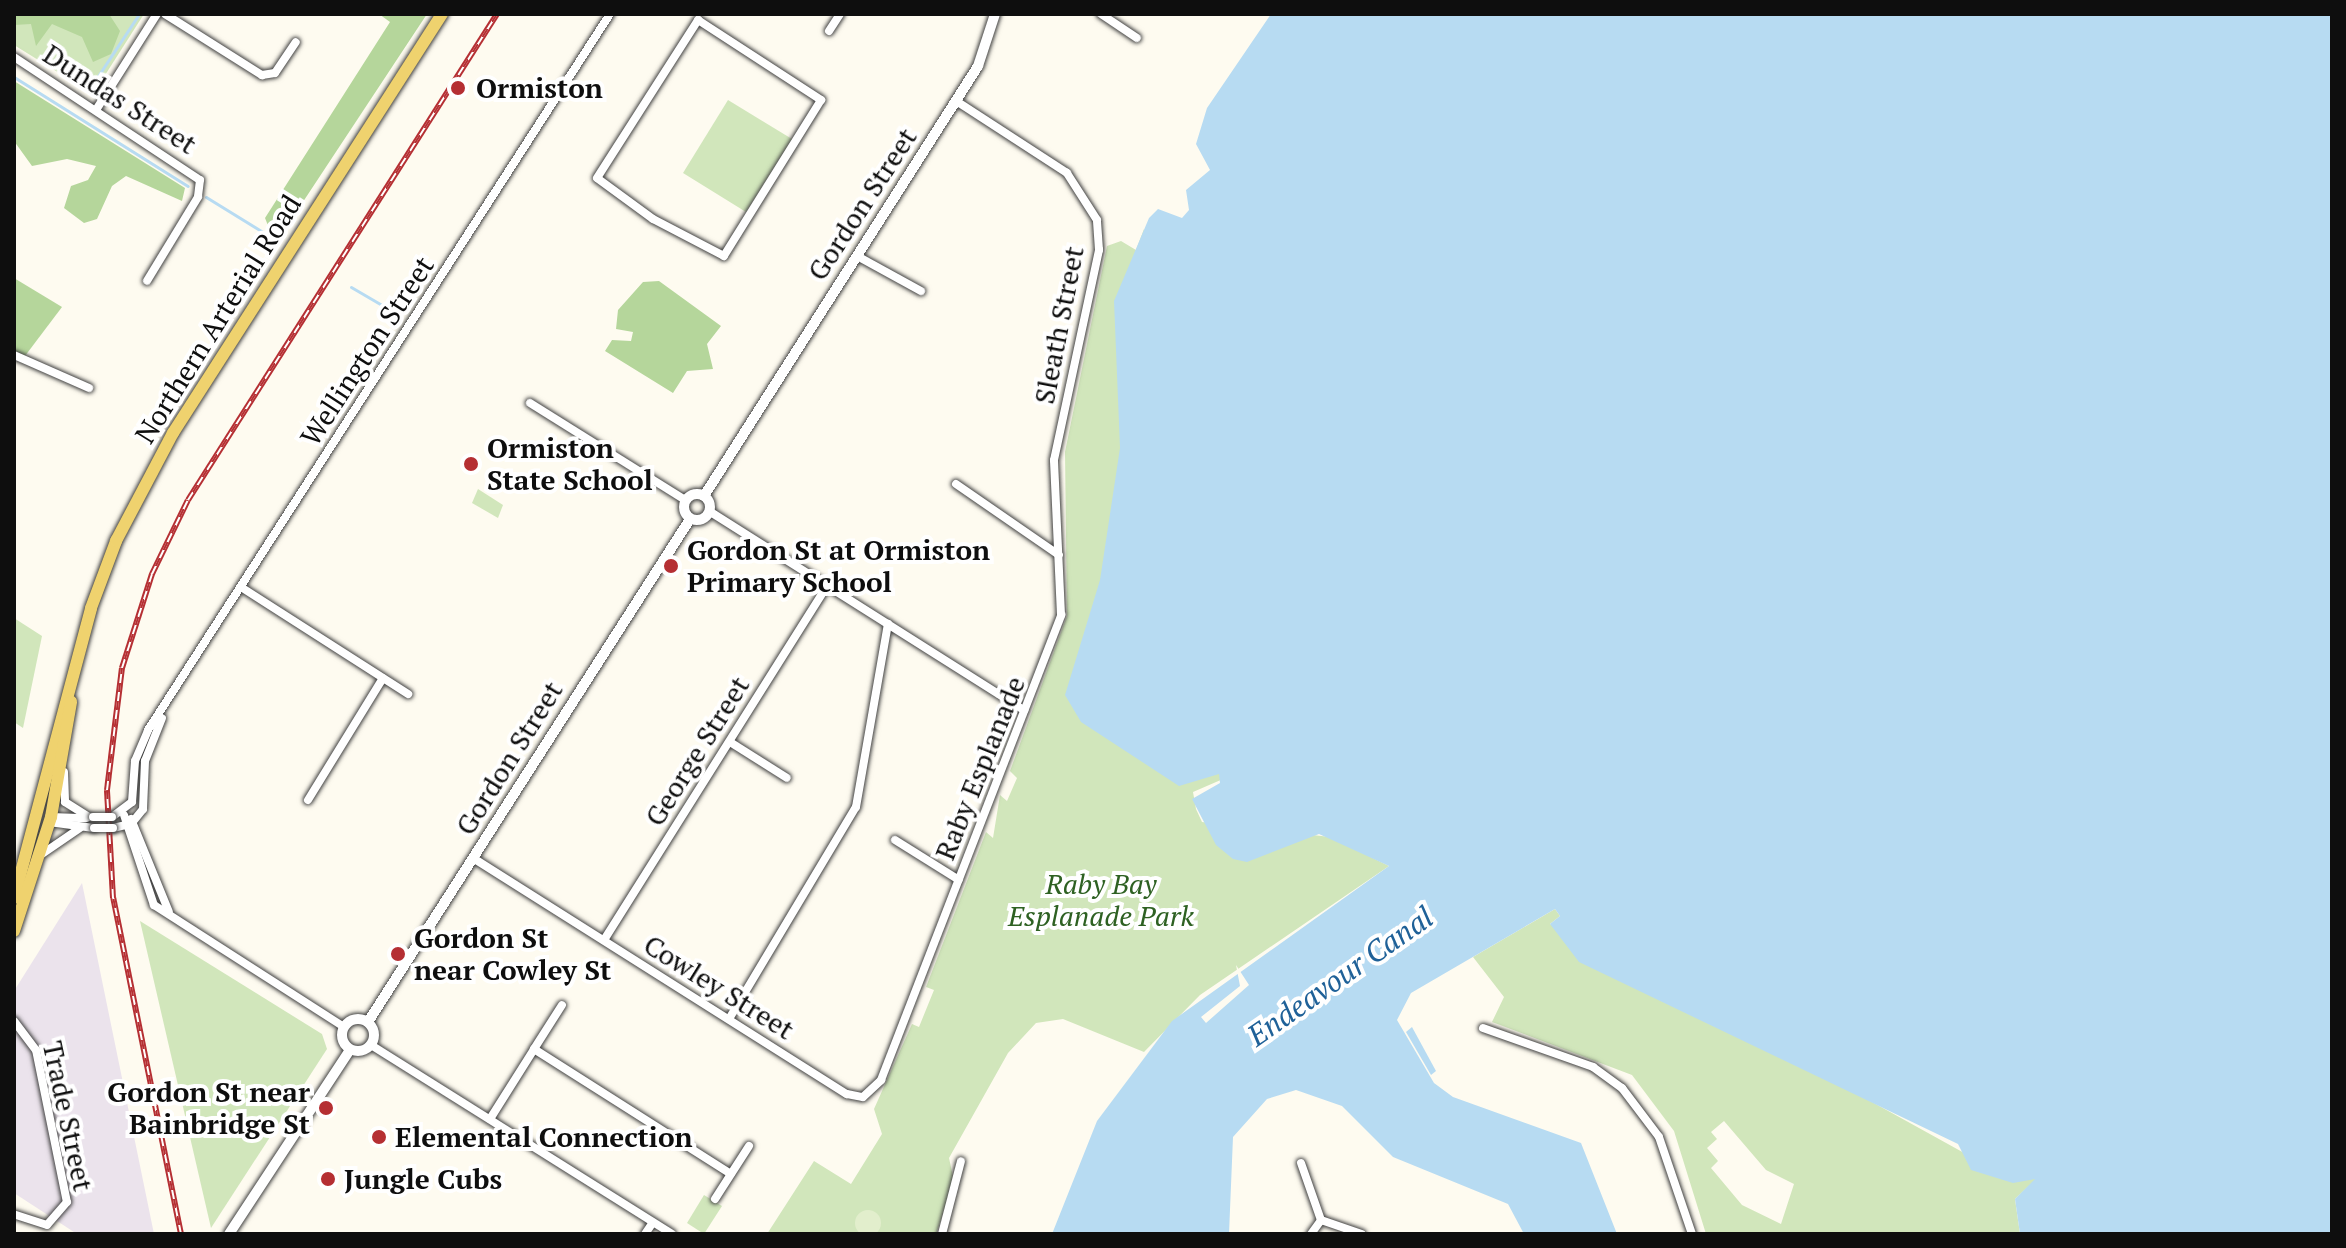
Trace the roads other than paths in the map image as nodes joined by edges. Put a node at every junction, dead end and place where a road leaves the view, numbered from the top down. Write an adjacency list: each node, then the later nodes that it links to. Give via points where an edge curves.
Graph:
1 (157, 14): 14 (street)
2 (165, 14): 11 (street, via 262,75 275,73)
3 (442, 14): 31 (main road, Northern Arterial Road, via 147,479 116,541)
4 (610, 14): 29 (street, Wellington Street)
5 (840, 14): 9 (street)
6 (995, 14): 13 (street, Gordon Street, via 985,52)
7 (1101, 14): 10 (street)
8 (698, 20): 8 (street, via 821,100 724,256 597,178)
9 (829, 31)
10 (1137, 38)
11 (296, 42)
12 (14, 57): 14 (street, Dundas Street)
13 (956, 101): 15 (street, Gordon Street); 21 (street, Sleath Street, via 1067,173 1097,220 1099,250)
14 (96, 110): 16 (street, Dundas Street, via 200,180 198,197)
15 (857, 256): 17 (street); 23 (street, Gordon Street)
16 (147, 281)
17 (921, 291)
18 (14, 355): 19 (street)
19 (89, 388)
20 (530, 403): 24 (street)
21 (1059, 435): 27 (street, Raby Esplanade, via 1053,491)
22 (956, 484): 27 (street)
23 (704, 496): 24 (street); 25 (street)
24 (685, 500): 26 (street)
25 (709, 511): 26 (street); 28 (street)
26 (690, 519): 48 (street, Gordon Street)
27 (1059, 555): 35 (street, Raby Esplanade, via 1061,615)
28 (827, 586): 30 (street); 37 (street, George Street)
29 (244, 589): 32 (street); 36 (street, Wellington Street)
30 (888, 624): 35 (street); 55 (street, via 856,807)
31 (74, 669): 34 (main road, Northern Arterial Road); 42 (main road, Northern Arterial Road)
32 (383, 678): 33 (street); 39 (street)
33 (408, 694)
34 (70, 708): 41 (street, via 63,798); 42 (main road, Northern Arterial Road)
35 (1024, 710): 49 (street, Raby Esplanade)
36 (164, 713): 40 (street, Wellington Street, via 141,742); 43 (street, Wellington Street)
37 (730, 742): 38 (street); 53 (street, George Street)
38 (787, 778)
39 (308, 800)
40 (124, 815): 41 (street, bridge); 43 (street); 44 (street, Wellington Street)
41 (91, 817): 42 (street)
42 (46, 819): 45 (street); 47 (main road, Northern Arterial Road); 50 (main road)
43 (134, 821): 44 (street); 51 (street, via 155,890)
44 (125, 826): 45 (street, bridge); 51 (street, Wellington Street, via 149,897)
45 (80, 828): 47 (street)
46 (895, 840): 49 (street)
47 (40, 856): 52 (main road, Northern Arterial Road)
48 (473, 858): 53 (street, Cowley Street); 57 (street, Gordon Street)
49 (959, 880): 63 (street, Raby Esplanade, via 881,1080)
50 (14, 898)
51 (180, 924): 58 (street)
52 (14, 931)
53 (604, 940): 55 (street, Cowley Street)
54 (562, 1005): 61 (street)
55 (729, 1019): 63 (street, Cowley Street)
56 (15, 1022): 71 (street, Trade Street, via 36,1050 67,1195 55,1221 41,1226)
57 (368, 1022): 58 (street); 60 (street)
58 (344, 1027): 62 (street)
59 (1483, 1028): 81 (street, via 1593,1067 1622,1088 1659,1137)
60 (371, 1045): 62 (street); 64 (street)
61 (534, 1049): 64 (street); 68 (street)
62 (350, 1050): 70 (street)
63 (863, 1097)
64 (490, 1119): 73 (street)
65 (749, 1146): 68 (street)
66 (961, 1161): 78 (street)
67 (1301, 1163): 72 (street)
68 (731, 1174): 69 (street)
69 (715, 1199)
70 (251, 1205): 74 (street); 75 (street)
71 (14, 1214)
72 (1321, 1220): 79 (street); 80 (street)
73 (653, 1222): 76 (street); 77 (street)
74 (229, 1234)
75 (239, 1234)
76 (645, 1234)
77 (672, 1234)
78 (942, 1234)
79 (1311, 1234)
80 (1362, 1234)
81 (1692, 1234)

